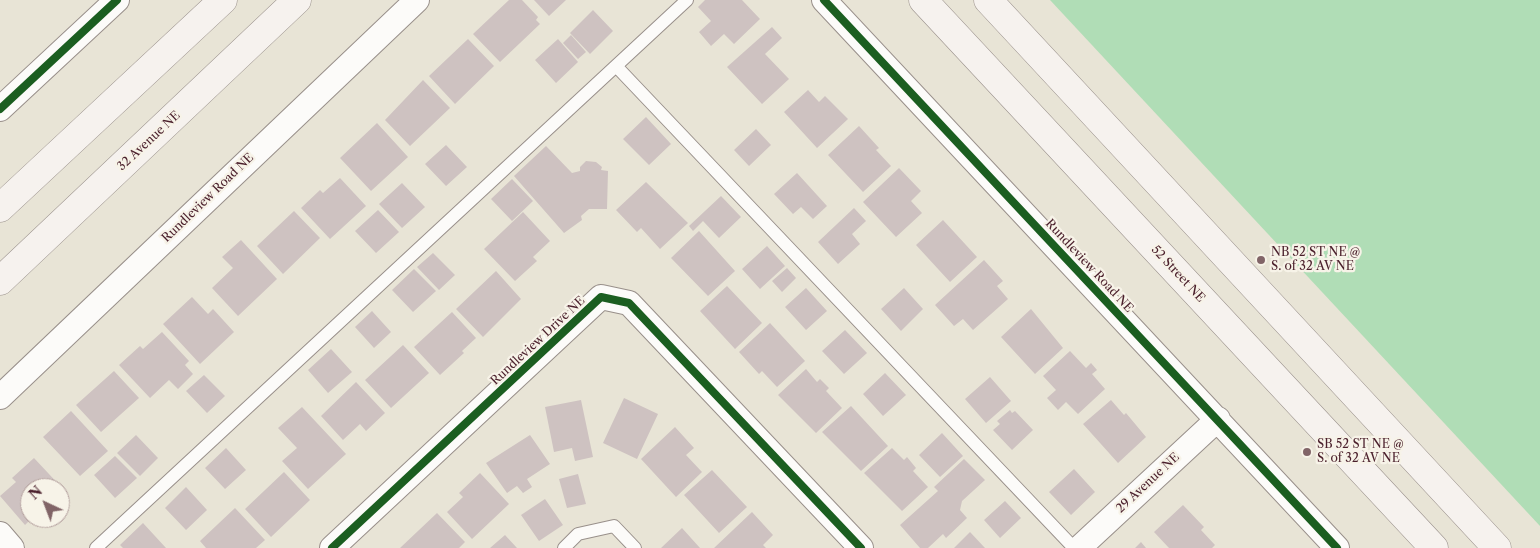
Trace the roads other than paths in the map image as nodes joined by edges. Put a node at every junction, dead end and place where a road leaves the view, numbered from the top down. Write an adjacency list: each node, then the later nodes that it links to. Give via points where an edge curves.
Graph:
1 (117, 0): 10 (street)
2 (223, 0): 11 (main road)
3 (298, 0): 12 (main road, 32 Avenue NE)
4 (417, 0): 13 (street, Rundleview Road NE)
5 (687, 0): 9 (lane)
6 (824, 0): 14 (street, Rundleview Road NE)
7 (923, 0): 25 (main road, 52 Street NE)
8 (988, 0): 26 (main road)
9 (616, 66): 17 (lane); 22 (lane)
10 (0, 110)
11 (0, 208)
12 (0, 281)
13 (0, 396)
14 (1218, 419): 23 (street, 29 Avenue NE); 24 (street, Rundleview Road NE)
15 (0, 534): 16 (street)
16 (12, 548)
17 (96, 548)
18 (332, 548): 21 (street, Rundleview Drive NE, via 601,297 629,303)
19 (564, 548): 20 (lane, via 578,534 614,526)
20 (635, 548)
21 (861, 548)
22 (1074, 548)
23 (1079, 548)
24 (1337, 548)
25 (1434, 548)
26 (1498, 548)

